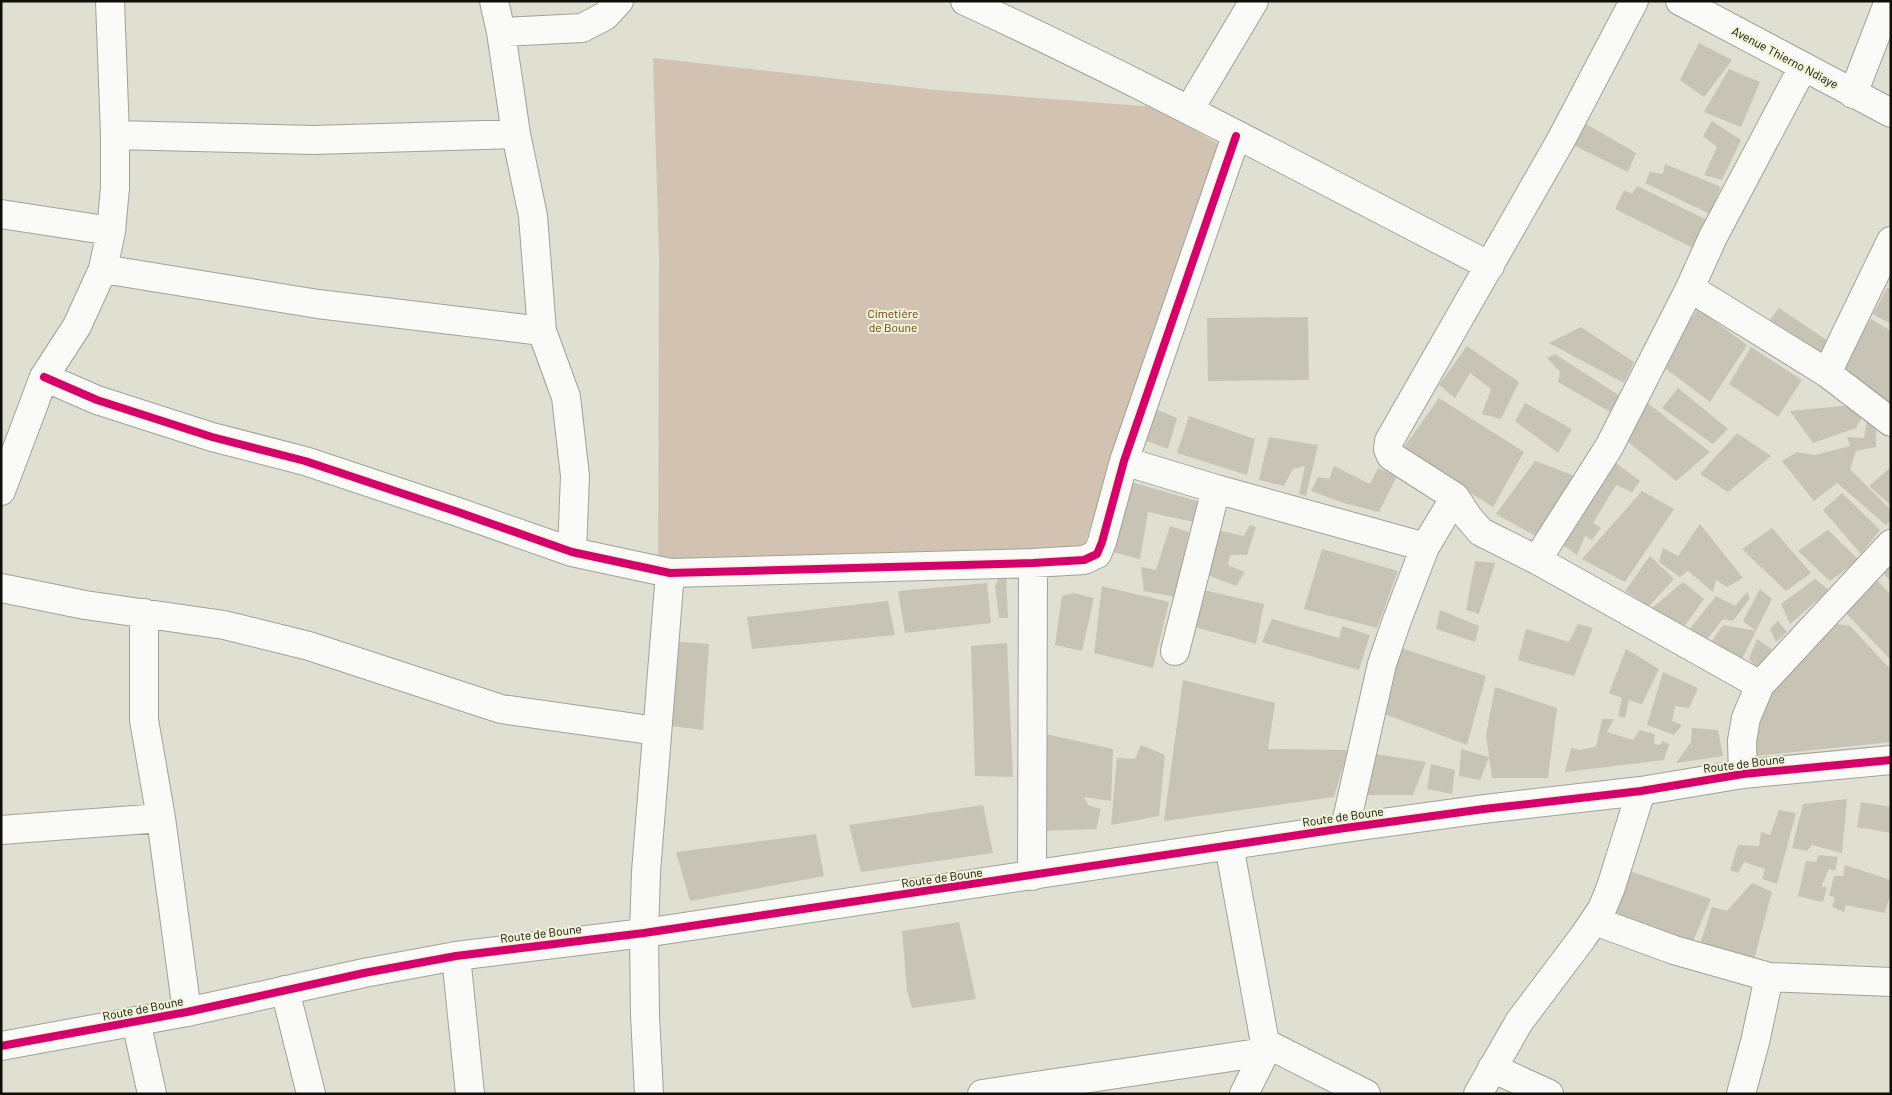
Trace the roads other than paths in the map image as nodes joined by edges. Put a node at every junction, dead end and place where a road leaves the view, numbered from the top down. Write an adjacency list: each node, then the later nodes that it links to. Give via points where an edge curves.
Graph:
1 (110, 1): 15 (street)
2 (494, 1): 9 (street)
3 (619, 1): 9 (street, via 605,16 582,28)
4 (965, 1): 12 (street)
5 (1254, 1): 12 (street)
6 (1634, 1): 20 (street)
7 (1680, 1): 10 (street, Avenue Thierno Ndiaye)
8 (1889, 1): 11 (street)
9 (501, 32): 14 (street)
10 (1804, 67): 11 (street, Avenue Thierno Ndiaye); 22 (street, via 1713,237)
11 (1853, 94): 13 (street, Avenue Thierno Ndiaye)
12 (1189, 110): 16 (street)
13 (1891, 113)
14 (516, 134): 15 (street, via 313,140); 23 (street, via 532,216)
15 (115, 135): 18 (street)
16 (1236, 136): 20 (street); 27 (street)
17 (1, 214): 18 (street)
18 (111, 232): 21 (street)
19 (1891, 241): 24 (street)
20 (1490, 266): 30 (street, via 1389,441 1391,456)
21 (102, 269): 23 (street, via 318,304); 25 (street, via 77,326)
22 (1690, 288): 24 (street); 34 (street, via 1609,447)
23 (542, 331): 33 (street, via 566,397 575,476)
24 (1827, 373): 26 (street)
25 (44, 377): 29 (street); 33 (street, via 97,400 212,437 305,461)
26 (1891, 422)
27 (1124, 461): 28 (street); 35 (street, via 1097,554 1084,560)
28 (1216, 489): 32 (street); 39 (street)
29 (1, 492)
30 (1455, 497): 32 (street); 34 (street, via 1481,532)
31 (1891, 544): 40 (street)
32 (1425, 547): 46 (street, via 1382,664)
33 (572, 552): 36 (street)
34 (1536, 560): 40 (street)
35 (1032, 563): 36 (street); 49 (street)
36 (670, 573): 41 (street)
37 (1, 588): 38 (street, via 85,605)
38 (144, 612): 41 (street, via 224,625 309,646 501,709); 45 (street, via 144,720)
39 (1175, 651)
40 (1760, 685): 43 (street, via 1746,718 1742,742)
41 (657, 731): 51 (street)
42 (1891, 760): 43 (street, Route de Boune)
43 (1743, 774): 44 (street, Route de Boune)
44 (1641, 791): 46 (street, Route de Boune); 50 (street, via 1611,887)
45 (161, 818): 47 (street); 56 (street)
46 (1345, 828): 48 (street, Route de Boune)
47 (1, 830)
48 (1229, 846): 49 (street, Route de Boune); 59 (street)
49 (1032, 876): 51 (street, Route de Boune)
50 (1595, 921): 53 (street, via 1674,950); 60 (street, via 1519,1022)
51 (644, 933): 52 (street, Route de Boune); 64 (street, via 644,1015)
52 (456, 956): 55 (street, Route de Boune); 63 (street)
53 (1769, 977): 54 (street); 70 (street)
54 (1891, 982)
55 (285, 990): 56 (street, Route de Boune); 62 (street)
56 (187, 1012): 57 (street, Route de Boune)
57 (136, 1021): 58 (street, Route de Boune); 61 (street)
58 (1, 1046)
59 (1265, 1047): 65 (street); 66 (street); 67 (street)
60 (1492, 1068): 68 (street); 69 (street)
61 (152, 1094)
62 (311, 1094)
63 (470, 1094)
64 (649, 1094)
65 (982, 1094)
66 (1244, 1094)
67 (1366, 1094)
68 (1478, 1094)
69 (1550, 1094)
70 (1740, 1094)

